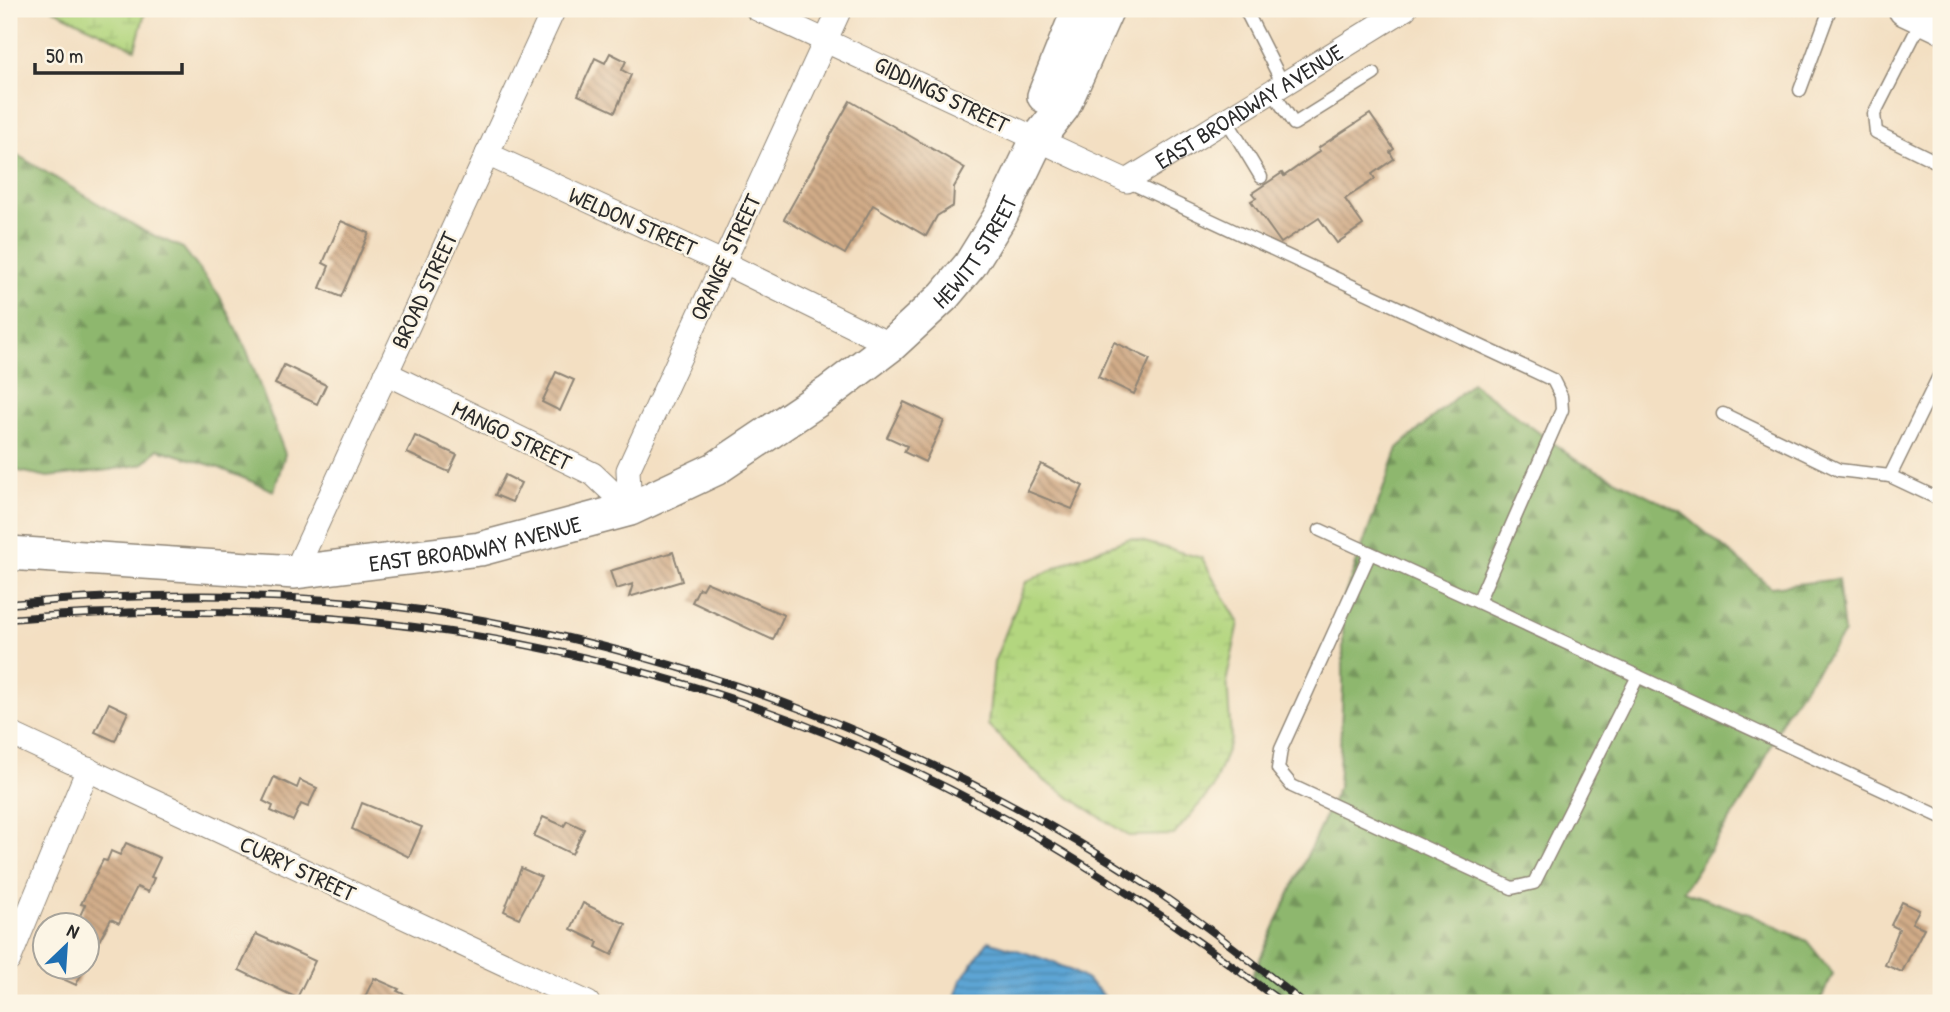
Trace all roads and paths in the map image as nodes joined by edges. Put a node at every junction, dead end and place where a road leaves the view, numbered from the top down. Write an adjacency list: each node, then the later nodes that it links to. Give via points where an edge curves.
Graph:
1 (554, 9): 16 (street, BROAD STREET)
2 (757, 9): 10 (street, GIDDINGS STREET)
3 (840, 9): 10 (street, ORANGE STREET)
4 (1079, 9): 15 (main road, HEWITT STREET, via 1041,104)
5 (1107, 9): 15 (main road, HEWITT STREET, via 1063,107)
6 (1245, 9): 12 (lane)
7 (1405, 9): 12 (street, EAST BROADWAY AVENUE)
8 (1830, 9): 13 (lane)
9 (1923, 17): 17 (lane, via 1874,114 1876,132)
10 (827, 38): 15 (street, GIDDINGS STREET); 20 (street, ORANGE STREET)
11 (1374, 74): 12 (lane, via 1294,124)
12 (1278, 88): 14 (street, EAST BROADWAY AVENUE)
13 (1800, 90)
14 (1226, 119): 18 (lane); 19 (street, EAST BROADWAY AVENUE)
15 (1037, 140): 19 (street, GIDDINGS STREET); 21 (main road, HEWITT STREET, via 1001,215 970,265)
16 (487, 155): 20 (street, WELDON STREET); 23 (street, BROAD STREET)
17 (1941, 164)
18 (1261, 177)
19 (1127, 181): 32 (lane, via 1553,380 1562,411)
20 (722, 262): 21 (street, WELDON STREET); 27 (street, ORANGE STREET, via 628,470)
21 (891, 345): 27 (main road, EAST BROADWAY AVENUE, via 715,469)
22 (1941, 372): 25 (lane)
23 (386, 373): 27 (street, MANGO STREET, via 593,474); 31 (street, BROAD STREET)
24 (1723, 414): 25 (lane, via 1839,470)
25 (1890, 476): 26 (lane)
26 (1941, 500)
27 (630, 509): 31 (main road, EAST BROADWAY AVENUE, via 480,549)
28 (1321, 530): 30 (lane)
29 (9, 552): 31 (main road, EAST BROADWAY AVENUE)
30 (1370, 553): 32 (lane); 33 (lane, via 1281,748 1278,769 1292,786 1512,888 1534,883)
31 (295, 572)
32 (1478, 602): 33 (lane)
33 (1638, 676): 36 (lane)
34 (9, 733): 35 (street, CURRY STREET)
35 (88, 769): 37 (street); 39 (street, CURRY STREET)
36 (1941, 817)
37 (16, 924): 38 (street)
38 (9, 960)
39 (587, 1003)

